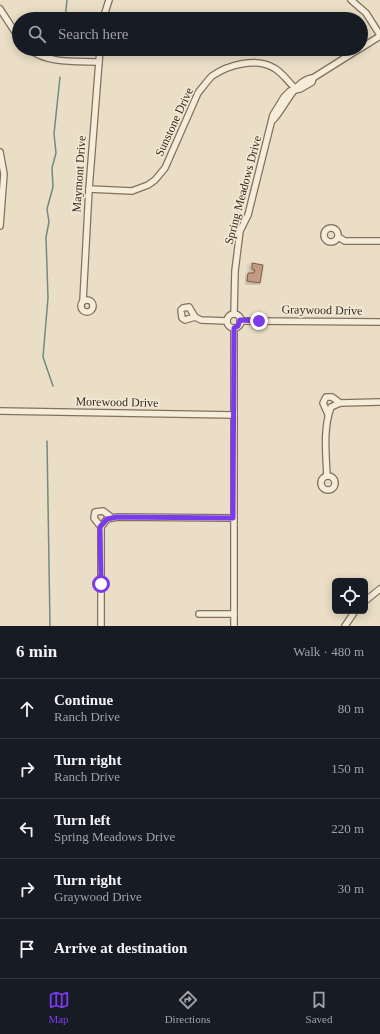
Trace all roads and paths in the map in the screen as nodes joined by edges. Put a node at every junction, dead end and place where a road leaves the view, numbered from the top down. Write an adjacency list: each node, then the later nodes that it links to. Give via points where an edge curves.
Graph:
1 (109, 0): 4 (street)
2 (351, 0): 5 (street)
3 (0, 9): 7 (street)
4 (105, 12)
5 (365, 12)
6 (368, 16): 8 (street)
7 (12, 27)
8 (380, 35): 9 (street, Spring Meadows Drive)
9 (368, 43)
10 (44, 56): 13 (street, via 53,59)
11 (99, 56): 13 (street, Maymont Drive)
12 (347, 56): 14 (street, Spring Meadows Drive, via 309,78)
13 (99, 62): 16 (street, Maymont Drive)
14 (296, 89): 16 (street, Sunstone Drive, via 278,70 263,63 246,63 220,72 198,93 165,168 155,180 132,190); 21 (street, Spring Meadows Drive, via 290,91 279,103 273,115 248,215 240,231 235,271)
15 (0, 152): 17 (street, via 4,174)
16 (89, 189): 20 (street, Maymont Drive)
17 (0, 226)
18 (338, 237): 19 (street, via 345,241)
19 (380, 241)
20 (83, 301)
21 (234, 314): 23 (street); 24 (street)
22 (194, 317): 24 (street, via 201,320)
23 (240, 320): 25 (street, Graywood Drive); 26 (street)
24 (227, 321): 26 (street, via 228,325)
25 (380, 322)
26 (234, 328): 31 (street)
27 (380, 402): 28 (street)
28 (340, 403): 30 (street, via 333,405); 30 (street, via 332,396 326,397 323,403)
29 (0, 411): 31 (street, Morewood Drive)
30 (328, 414): 32 (street)
31 (234, 415): 34 (street)
32 (327, 476)
33 (110, 517): 34 (street); 35 (street); 35 (street, via 103,511 95,512 94,518)
34 (233, 518): 39 (street)
35 (100, 527): 41 (street)
36 (380, 589): 37 (street)
37 (368, 599)
38 (199, 614): 39 (street)
39 (234, 614): 42 (street)
40 (353, 614): 43 (street)
41 (101, 626)
42 (234, 626)
43 (345, 626)

